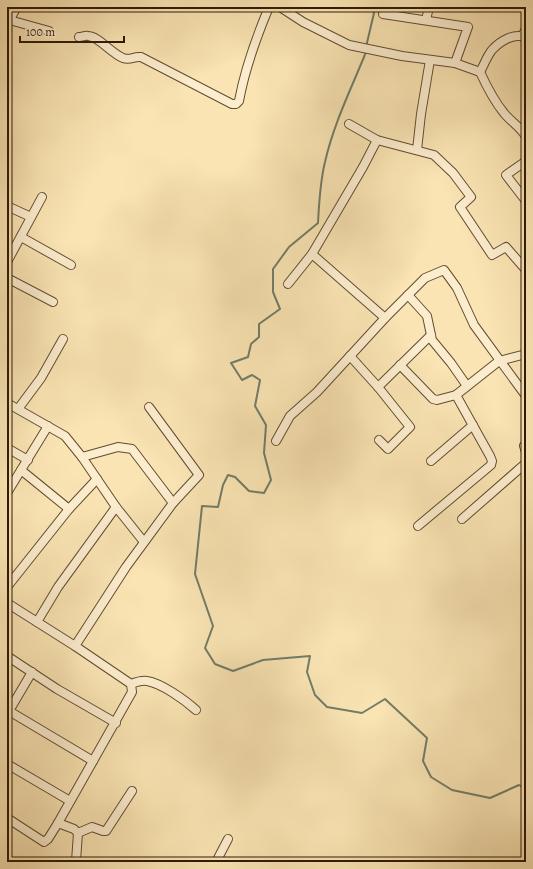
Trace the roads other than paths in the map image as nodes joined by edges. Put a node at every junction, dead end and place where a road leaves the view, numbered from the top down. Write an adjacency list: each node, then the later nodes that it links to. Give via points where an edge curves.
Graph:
1 (17, 7): 7 (street, via 11,18 13,21)
2 (270, 7): 9 (street, via 256,37 246,66 239,101 236,104 141,57 136,56 128,60 109,50 94,37)
3 (280, 7): 10 (street, via 303,22 349,45)
4 (429, 7): 6 (street)
5 (383, 14): 6 (street)
6 (426, 20): 11 (street, via 468,27)
7 (49, 31)
8 (525, 34): 12 (street, via 513,37 492,50)
9 (79, 37)
10 (430, 60): 11 (street); 16 (street)
11 (455, 63): 12 (street)
12 (480, 72): 14 (street, via 494,100)
13 (349, 124): 15 (street)
14 (526, 137)
15 (377, 140): 16 (street); 24 (street)
16 (417, 150): 27 (street, via 434,155 453,173 471,198 460,207 492,255 506,246)
17 (526, 161): 19 (street, via 506,175)
18 (42, 197): 21 (street)
19 (526, 202)
20 (7, 206): 21 (street)
21 (31, 218): 22 (street)
22 (21, 237): 23 (street); 26 (street)
23 (9, 253): 25 (street)
24 (312, 254): 29 (street); 32 (street)
25 (7, 262)
26 (71, 265)
27 (526, 270)
28 (7, 278): 31 (street)
29 (288, 284)
30 (408, 295): 32 (street); 33 (street, via 427,316); 37 (street, via 425,278 444,270 474,325)
31 (53, 302)
32 (385, 318): 36 (street)
33 (431, 335): 38 (street); 39 (street, via 432,340)
34 (63, 339): 45 (street, via 41,378)
35 (526, 354): 37 (street)
36 (350, 356): 40 (street); 49 (street, via 317,392 290,416)
37 (499, 361): 39 (street); 42 (street)
38 (400, 365): 40 (street); 41 (street, via 433,399)
39 (467, 386): 41 (street)
40 (378, 387): 48 (street, via 410,427 388,449)
41 (456, 395): 46 (street)
42 (526, 396)
43 (7, 403): 45 (street)
44 (150, 407): 60 (street, via 199,475)
45 (18, 409): 47 (street)
46 (473, 424): 55 (street); 64 (street, via 490,456 491,465)
47 (48, 426): 53 (street, via 65,436); 54 (street)
48 (379, 440)
49 (276, 441)
50 (526, 445): 52 (street)
51 (7, 448): 54 (street)
52 (526, 452)
53 (82, 457): 58 (street); 60 (street, via 118,447 132,449)
54 (28, 460): 57 (street)
55 (431, 461)
56 (526, 463): 63 (street)
57 (21, 470): 59 (street); 62 (street)
58 (97, 479): 61 (street); 62 (street)
59 (7, 493)
60 (173, 503): 65 (street)
61 (116, 507): 65 (street); 68 (street, via 58,587)
62 (69, 509): 66 (street)
63 (462, 519)
64 (418, 526)
65 (144, 542): 69 (street)
66 (7, 587)
67 (7, 603): 68 (street)
68 (37, 622): 69 (street)
69 (75, 646): 72 (street)
70 (7, 656): 71 (street)
71 (32, 672): 74 (street); 75 (street, via 9,711)
72 (131, 684): 73 (street, via 146,681 154,683 184,699); 74 (street, via 132,692)
73 (196, 710)
74 (116, 723): 75 (street)
75 (93, 761): 78 (street)
76 (7, 764): 78 (street)
77 (132, 792): 81 (street, via 106,831 92,827)
78 (70, 801): 80 (street)
79 (7, 818): 80 (street, via 44,842)
80 (58, 823): 81 (street)
81 (78, 833): 83 (street)
82 (228, 839): 84 (street)
83 (75, 862)
84 (216, 862)

